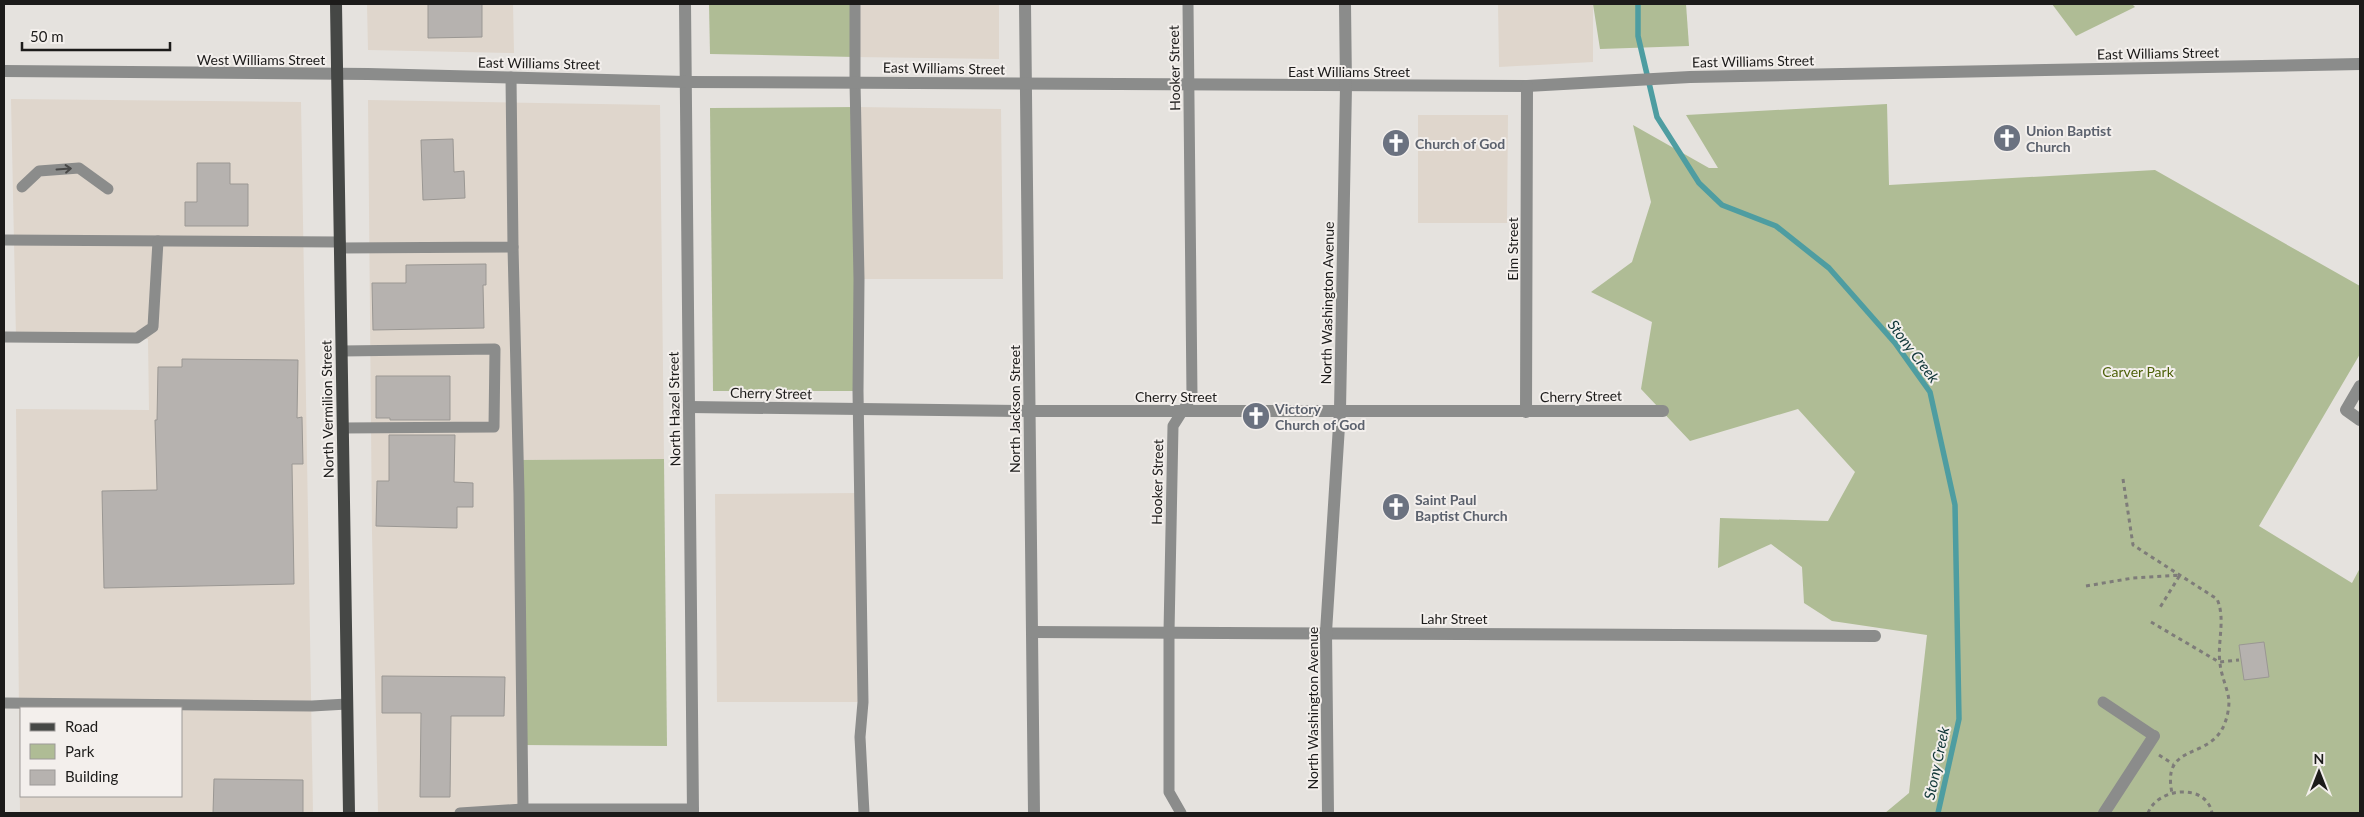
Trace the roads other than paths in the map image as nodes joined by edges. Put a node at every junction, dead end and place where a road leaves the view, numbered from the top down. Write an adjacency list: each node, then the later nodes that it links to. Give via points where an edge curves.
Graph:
1 (336, 4): 9 (main road, North Vermilion Street)
2 (685, 4): 11 (street, North Hazel Street)
3 (856, 4): 12 (lane)
4 (1025, 4): 13 (street, North Jackson Street)
5 (1188, 4): 14 (lane, Hooker Street)
6 (1345, 4): 15 (street, North Washington Avenue)
7 (2360, 64): 16 (street, East Williams Street, via 1690,77)
8 (4, 71): 9 (street, West Williams Street)
9 (337, 74): 10 (street, East Williams Street); 21 (main road, North Vermilion Street)
10 (511, 77): 11 (street, East Williams Street); 22 (lane)
11 (686, 82): 12 (street, East Williams Street); 26 (street, North Hazel Street)
12 (855, 82): 13 (street, East Williams Street); 27 (lane)
13 (1026, 84): 14 (street, East Williams Street); 30 (street, North Jackson Street)
14 (1189, 84): 15 (street, East Williams Street); 31 (lane, Hooker Street, via 1192,396)
15 (1346, 86): 16 (street, East Williams Street); 28 (street, North Washington Avenue)
16 (1527, 86): 32 (street, Elm Street)
17 (22, 187): 18 (lane, one-way to 18, via 39,170 79,168)
18 (108, 189)
19 (4, 240): 20 (lane)
20 (158, 241): 21 (lane); 23 (lane, via 153,327 137,338)
21 (340, 245): 22 (lane); 24 (main road, North Vermilion Street)
22 (513, 247): 43 (lane)
23 (4, 337)
24 (342, 351): 34 (main road, North Vermilion Street); 34 (lane, via 496,349 494,427)
25 (2360, 386): 33 (street, via 2346,410)
26 (689, 407): 27 (street, Cherry Street); 44 (street, North Hazel Street)
27 (858, 410): 30 (street, Cherry Street); 47 (lane, via 863,702 860,737)
28 (1340, 410): 31 (street, Cherry Street); 32 (street, Cherry Street); 37 (street, North Washington Avenue)
29 (1663, 410): 32 (street, Cherry Street)
30 (1028, 411): 31 (street, Cherry Street); 35 (street, North Jackson Street)
31 (1182, 411): 36 (lane, Hooker Street, via 1173,426)
32 (1526, 412)
33 (2360, 420)
34 (343, 428): 41 (main road, North Vermilion Street)
35 (1032, 632): 36 (street, Lahr Street); 48 (street, North Jackson Street)
36 (1169, 632): 37 (street, Lahr Street); 49 (lane, Hooker Street, via 1169,792)
37 (1326, 632): 38 (street, Lahr Street); 50 (street, North Washington Avenue)
38 (1876, 636)
39 (2103, 702): 42 (lane)
40 (4, 703): 41 (lane)
41 (347, 704): 45 (main road, North Vermilion Street)
42 (2154, 736): 51 (street)
43 (523, 809): 44 (lane); 46 (lane)
44 (693, 811)
45 (350, 813)
46 (460, 813)
47 (864, 813)
48 (1034, 813)
49 (1180, 813)
50 (1328, 813)
51 (2104, 813)

